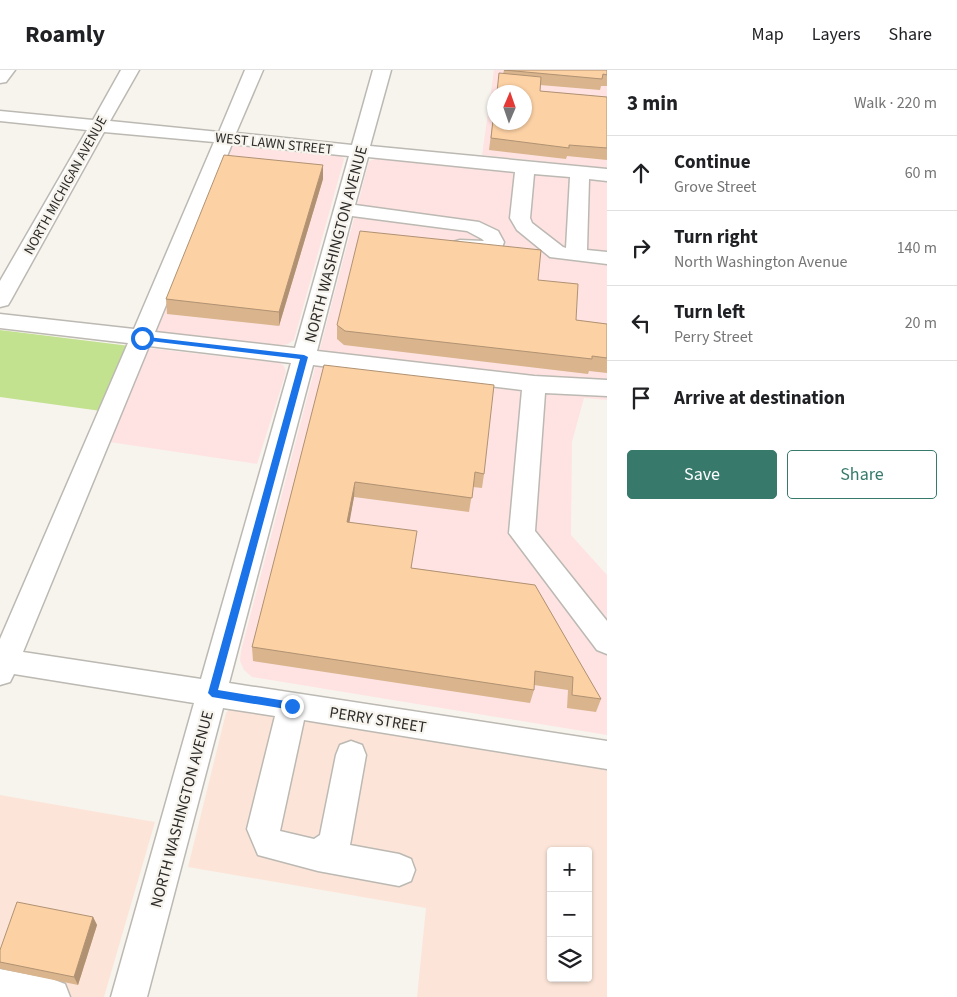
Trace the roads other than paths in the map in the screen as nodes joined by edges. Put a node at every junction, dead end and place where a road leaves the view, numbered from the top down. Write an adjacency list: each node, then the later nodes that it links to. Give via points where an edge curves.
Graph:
1 (6, 70): 5 (street)
2 (130, 70): 7 (street, NORTH MICHIGAN AVENUE)
3 (254, 70): 8 (street)
4 (382, 70): 9 (street, NORTH WASHINGTON AVENUE)
5 (0, 78)
6 (0, 116): 7 (street, WEST LAWN STREET)
7 (98, 126): 8 (street, WEST LAWN STREET); 18 (street, NORTH MICHIGAN AVENUE)
8 (226, 138): 9 (street, WEST LAWN STREET); 20 (street)
9 (360, 151): 10 (street, WEST LAWN STREET); 13 (street, NORTH WASHINGTON AVENUE)
10 (525, 167): 11 (street, WEST LAWN STREET); 16 (street, via 520,218 524,226)
11 (580, 172): 12 (street, WEST LAWN STREET); 16 (street)
12 (607, 175)
13 (347, 225): 15 (street, via 472,226 492,235 494,242); 21 (street, NORTH WASHINGTON AVENUE)
14 (437, 243): 15 (street)
15 (489, 248): 16 (lane)
16 (567, 254): 17 (street)
17 (607, 258)
18 (0, 300)
19 (0, 321): 20 (street)
20 (142, 338): 21 (street); 25 (street)
21 (304, 357): 22 (street); 26 (street, NORTH WASHINGTON AVENUE)
22 (534, 384): 23 (street); 24 (street, via 522,533)
23 (607, 388)
24 (607, 642)
25 (2, 665): 26 (street, PERRY STREET)
26 (212, 693): 27 (street, PERRY STREET); 34 (street, NORTH WASHINGTON AVENUE)
27 (292, 706): 29 (street, PERRY STREET); 30 (street, via 263,829 269,844)
28 (351, 755): 30 (street, via 334,844)
29 (607, 755)
30 (318, 855): 31 (street)
31 (399, 870)
32 (0, 987): 33 (street)
33 (52, 997)
34 (129, 997)

